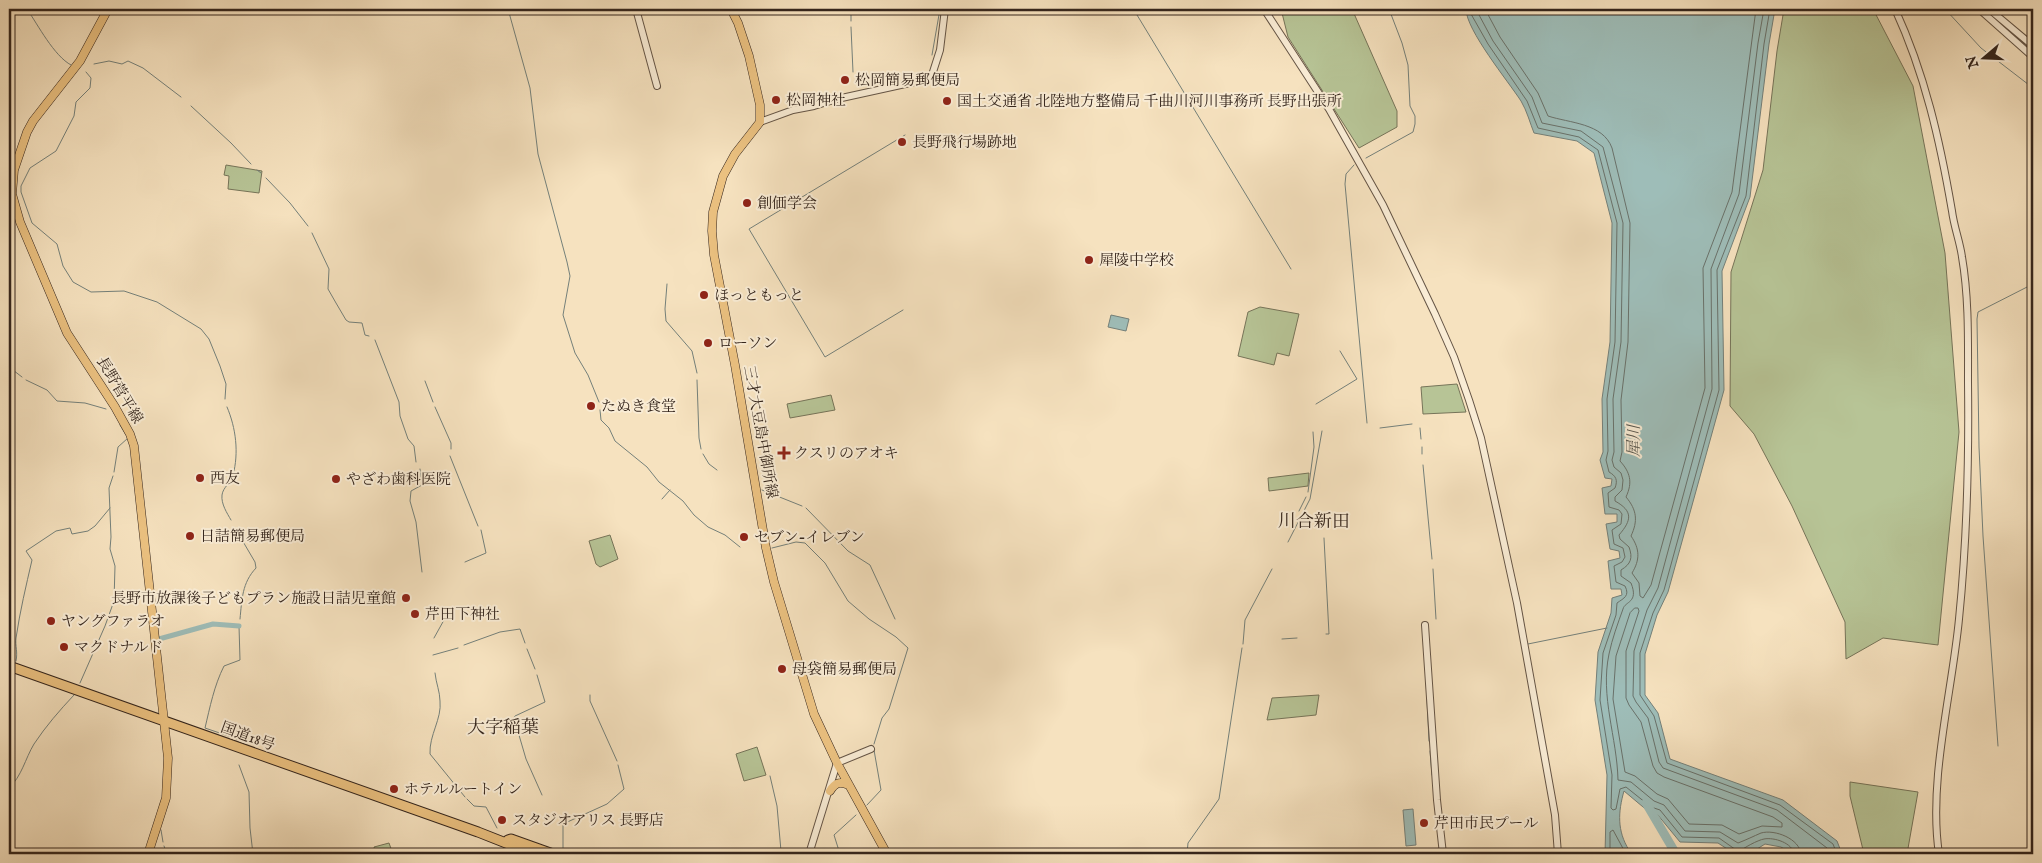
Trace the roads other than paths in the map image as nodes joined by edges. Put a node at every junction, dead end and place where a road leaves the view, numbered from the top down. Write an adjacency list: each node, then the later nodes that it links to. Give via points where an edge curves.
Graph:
1 (108, 9): 15 (main road, 長野菅平線, via 80,61 27,132 14,170 12,194 20,222 67,333 130,434 136,459)
2 (636, 9): 11 (street)
3 (731, 9): 12 (main road, via 749,56 760,105)
4 (945, 9): 12 (street, via 940,50 932,75 919,81 793,110)
5 (1264, 9): 29 (street, via 1329,109 1378,197 1435,314 1467,392 1483,448 1517,603)
6 (1895, 9): 30 (street, via 1931,106 1962,256 1965,289 1968,491 1964,571 1938,785 1936,821)
7 (1979, 9): 10 (street)
8 (1989, 9): 9 (street)
9 (2033, 46)
10 (2033, 58)
11 (657, 86)
12 (760, 122): 17 (main road, 三才大豆島中御所線, via 735,154 717,192 712,231 714,255 774,582 814,714)
13 (1425, 625): 28 (street, via 1436,800)
14 (9, 666): 15 (highway, 国道18号)
15 (164, 721): 20 (highway, 国道18号); 22 (main road, 長野菅平線, via 168,758 166,798)
16 (871, 748): 17 (street)
17 (837, 763): 18 (main road, 三才大豆島中御所線); 19 (street)
18 (849, 784): 19 (main road, via 838,782); 27 (main road, 三才大豆島中御所線)
19 (830, 791): 26 (street)
20 (478, 832): 21 (highway, 国道18号); 23 (highway, 国道18号)
21 (508, 840): 24 (highway, 国道18号); 25 (highway)
22 (148, 854)
23 (534, 854)
24 (547, 854)
25 (553, 854)
26 (809, 854)
27 (887, 854)
28 (1443, 854)
29 (1558, 854)
30 (1939, 854)

